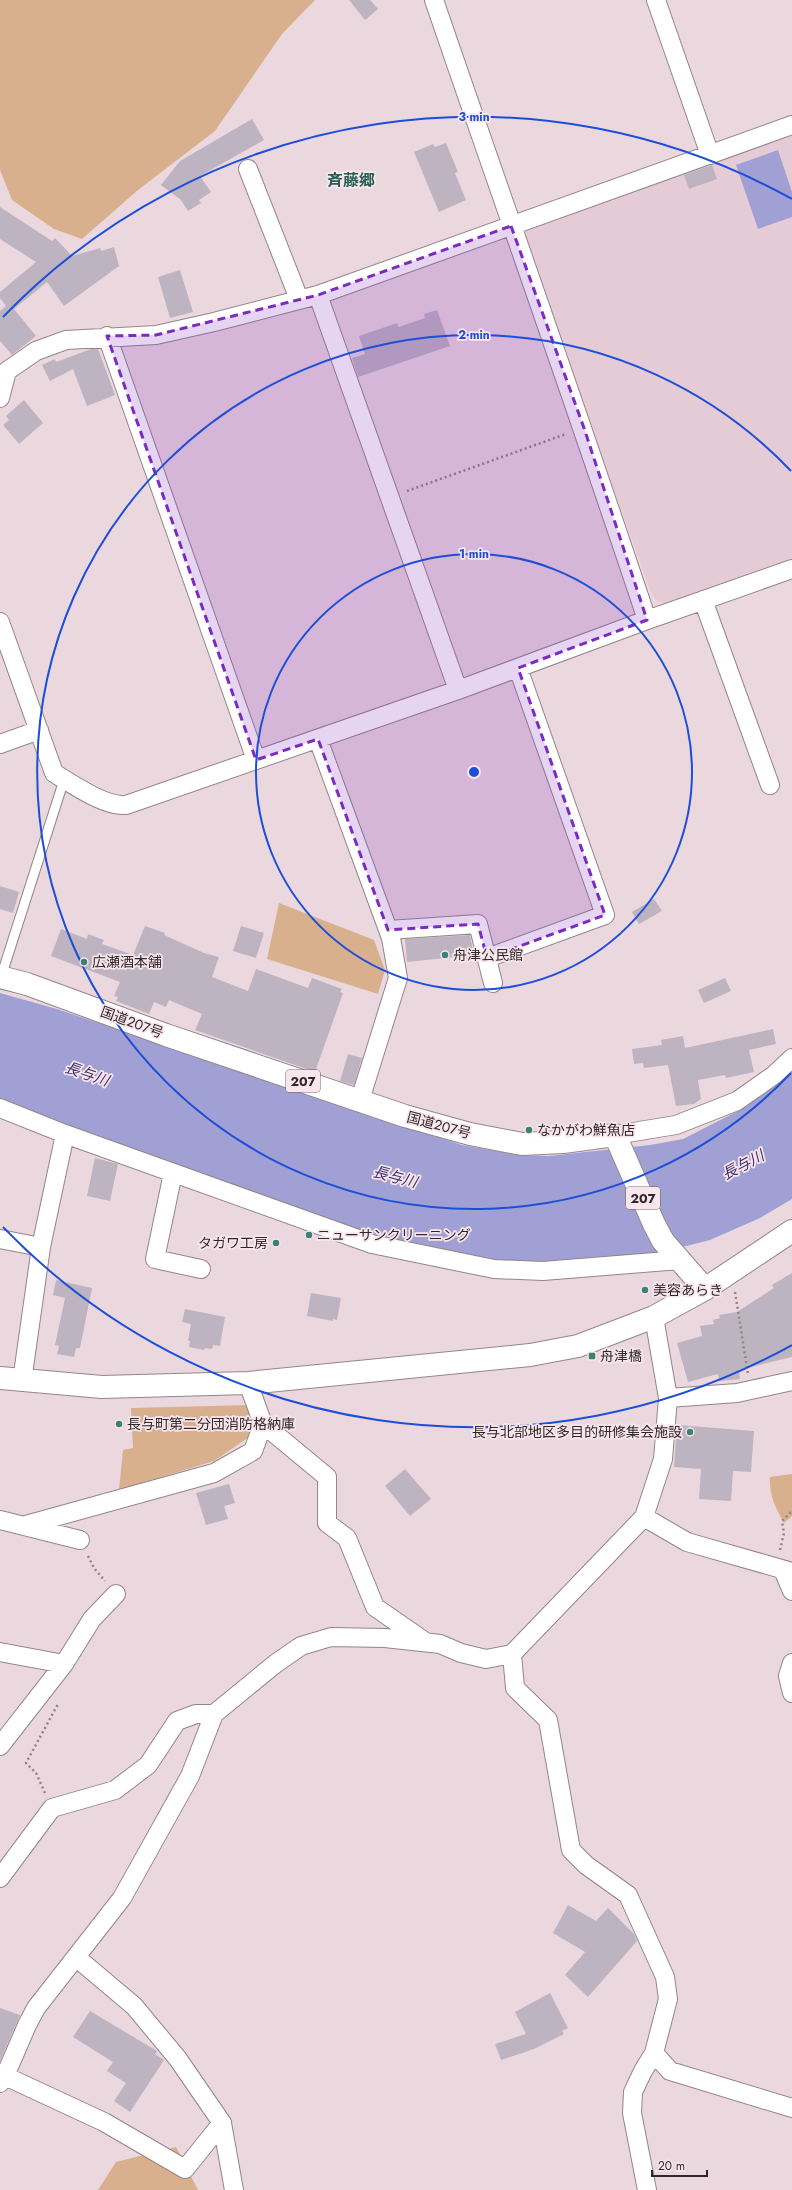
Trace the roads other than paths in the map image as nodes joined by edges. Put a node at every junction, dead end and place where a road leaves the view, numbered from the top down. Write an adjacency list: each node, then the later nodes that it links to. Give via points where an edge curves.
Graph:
1 (434, 0): 6 (street)
2 (656, 0): 4 (street)
3 (792, 125): 4 (street)
4 (710, 155): 6 (street)
5 (248, 169): 8 (street)
6 (511, 226): 7 (street); 14 (street, via 584,428)
7 (318, 295): 8 (street); 17 (street)
8 (299, 299): 9 (street, via 156,335)
9 (107, 336): 10 (street, via 66,340 36,351); 21 (street)
10 (2, 375): 11 (street)
11 (0, 398)
12 (792, 569): 13 (street)
13 (703, 600): 14 (street); 23 (street)
14 (647, 620): 16 (street)
15 (0, 622): 18 (street)
16 (518, 668): 17 (street); 25 (street, via 605,915)
17 (458, 690): 19 (street)
18 (39, 730): 20 (street); 22 (street, via 54,773)
19 (318, 739): 21 (street); 24 (street)
20 (0, 744)
21 (256, 760): 22 (street, via 117,806)
22 (64, 780): 26 (lane)
23 (770, 785)
24 (388, 930): 25 (street, via 478,924); 29 (street, via 398,978)
25 (487, 958): 27 (street)
26 (1, 977): 29 (main road, 国道207号 / 207)
27 (493, 982)
28 (792, 1058): 32 (street, via 774,1075 737,1101 676,1125)
29 (360, 1100): 32 (main road, 国道207号 / 207, via 470,1134 522,1144)
30 (0, 1108): 31 (street)
31 (65, 1134): 33 (street); 36 (street)
32 (617, 1139): 37 (main road, 207, via 654,1224)
33 (173, 1173): 37 (street, via 372,1244 494,1269 543,1271); 38 (street, via 155,1259)
34 (792, 1231): 39 (main road)
35 (0, 1239): 36 (street)
36 (41, 1248): 42 (street)
37 (676, 1256): 39 (main road, 207)
38 (201, 1269)
39 (705, 1289): 40 (main road)
40 (654, 1317): 44 (main road, via 578,1346 530,1355); 45 (street)
41 (0, 1378): 42 (main road)
42 (22, 1381): 44 (main road, via 102,1387)
43 (792, 1381): 45 (street, via 750,1390)
44 (248, 1383): 46 (street)
45 (668, 1398): 47 (street, via 664,1459)
46 (263, 1424): 49 (street, via 253,1451 214,1473); 54 (street, via 327,1476 327,1522 347,1538 375,1607)
47 (644, 1516): 51 (street, via 687,1542); 56 (street)
48 (0, 1520): 49 (street)
49 (26, 1525): 50 (street)
50 (80, 1540)
51 (783, 1570): 52 (street)
52 (792, 1591)
53 (116, 1594): 58 (street, via 92,1619)
54 (426, 1643): 56 (street, via 440,1644 461,1653 486,1659); 60 (street, via 385,1638 331,1637 301,1646)
55 (0, 1652): 58 (street)
56 (512, 1654): 64 (street, via 515,1688 548,1720 571,1850 586,1865 628,1895 665,1977 668,1999)
57 (792, 1663): 59 (street, via 788,1676)
58 (64, 1664): 61 (street)
59 (792, 1693)
60 (214, 1714): 62 (street, via 196,1714 177,1721 148,1765 115,1790 52,1808); 63 (street, via 190,1776 122,1898)
61 (0, 1746)
62 (0, 1878)
63 (77, 1958): 65 (street, via 36,2008); 67 (street, via 134,2006 178,2059)
64 (654, 2053): 66 (street, via 670,2071); 69 (street, via 633,2092 632,2113)
65 (3, 2080): 67 (street, via 104,2122 185,2169)
66 (792, 2108)
67 (222, 2123): 68 (street)
68 (234, 2190)
69 (647, 2190)

